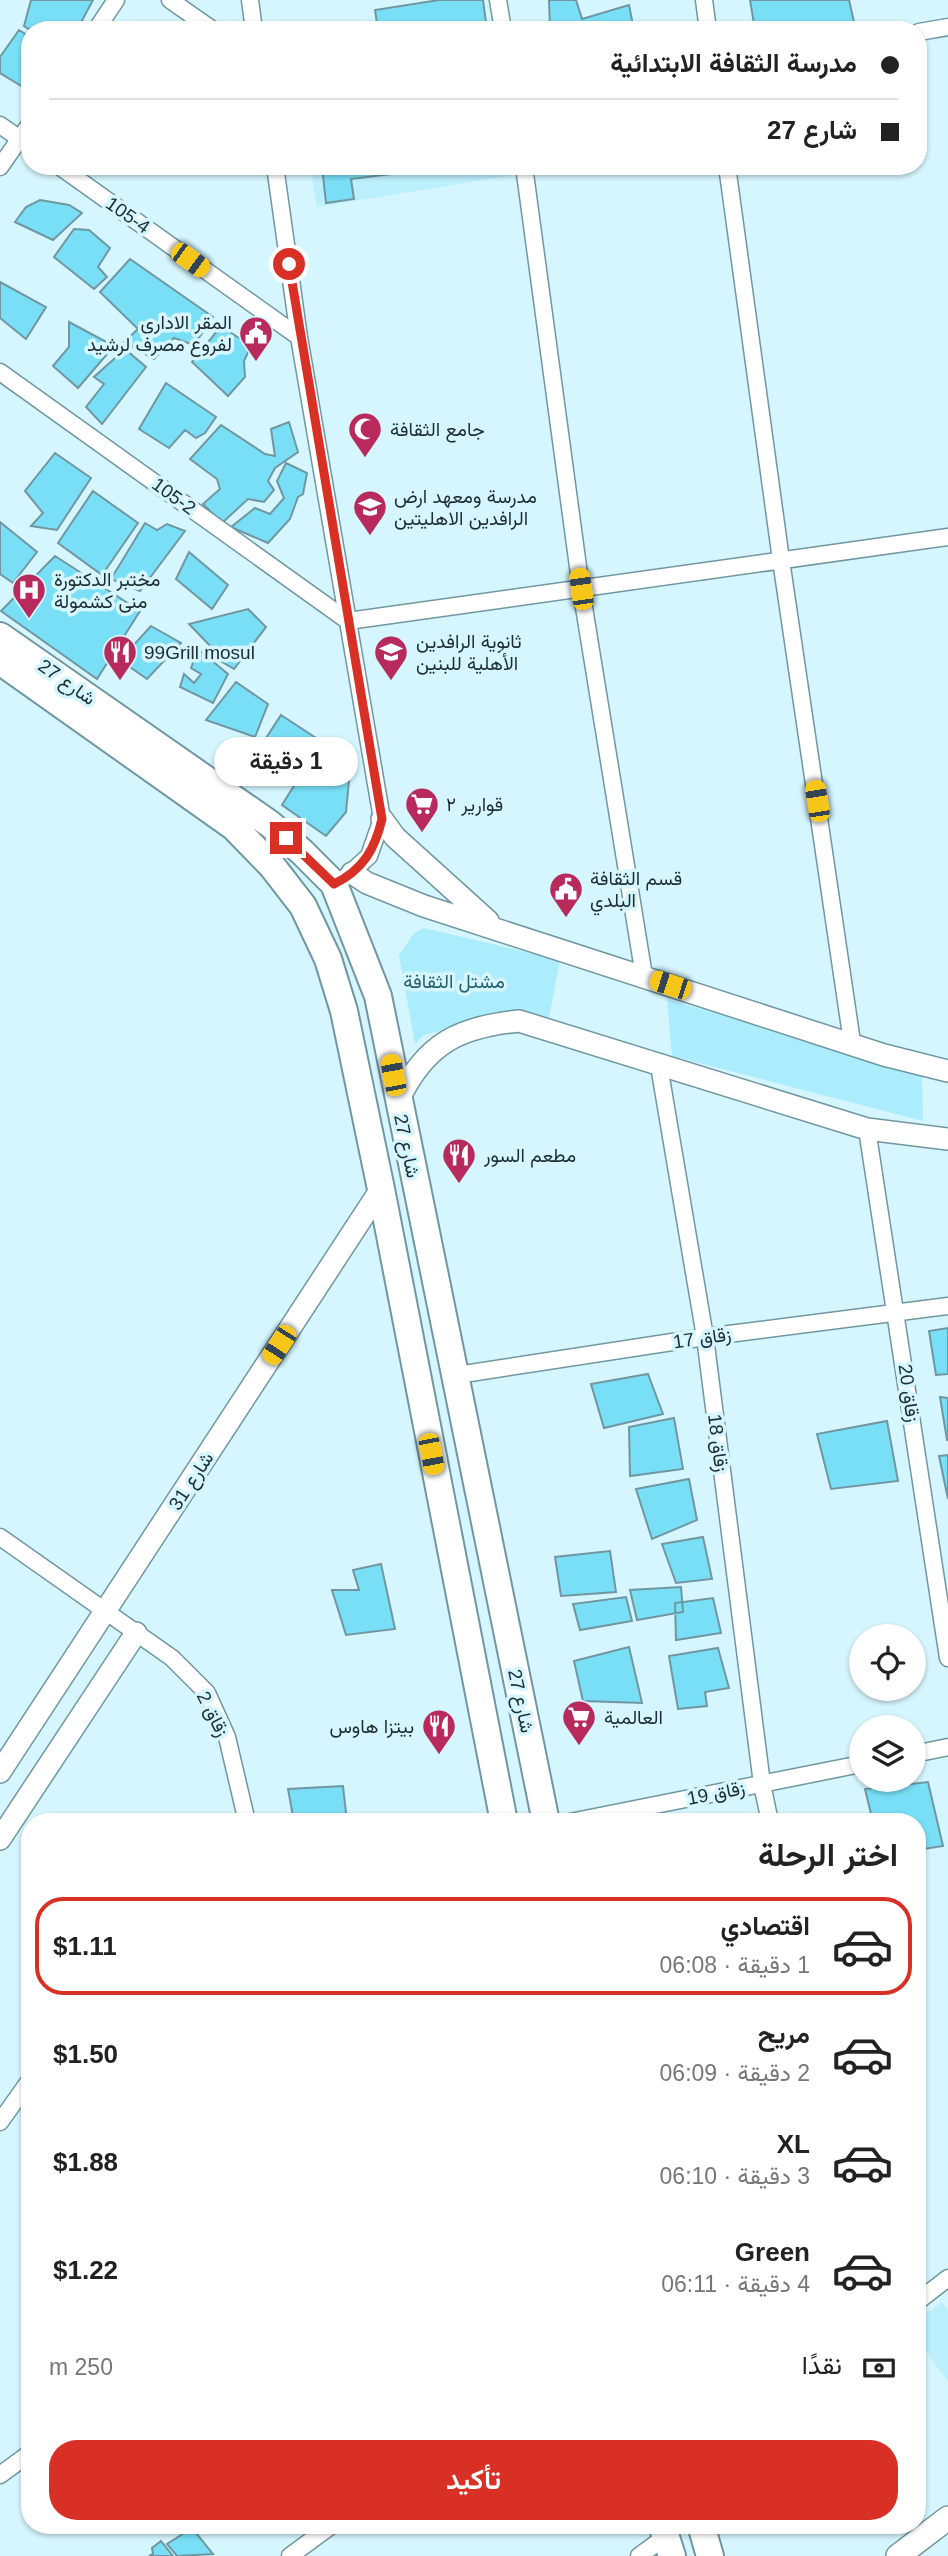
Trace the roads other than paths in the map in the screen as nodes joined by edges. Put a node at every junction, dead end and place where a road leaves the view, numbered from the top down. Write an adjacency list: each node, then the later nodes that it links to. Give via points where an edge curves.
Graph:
1 (116, 0): 6 (street)
2 (170, 0): 7 (street)
3 (250, 0): 8 (street)
4 (498, 0): 9 (street)
5 (704, 0): 10 (street)
6 (102, 21)
7 (200, 21)
8 (253, 21)
9 (502, 21)
10 (707, 21)
11 (948, 27): 12 (street)
12 (927, 31)
13 (0, 125): 14 (street)
14 (21, 139)
15 (21, 146): 16 (street)
16 (0, 167)
17 (72, 175): 21 (street, 105-4)
18 (276, 175): 21 (street)
19 (525, 175): 25 (street)
20 (728, 175): 24 (street)
21 (299, 337): 26 (street)
22 (0, 372): 26 (street, 105-2)
23 (948, 537): 24 (street)
24 (781, 560): 25 (street); 33 (street)
25 (581, 589): 26 (street); 32 (street)
26 (348, 621): 29 (street)
27 (0, 636): 30 (main road, شارع 27)
28 (0, 661): 39 (main road, شارع 27, via 234,827 303,905 328,958 344,1011)
29 (382, 819): 30 (street, via 369,856); 31 (street, via 395,837)
30 (343, 878): 31 (street); 36 (main road, شارع 27, via 378,996)
31 (492, 925): 32 (street)
32 (644, 976): 33 (street)
33 (852, 1042): 35 (street)
34 (659, 1066): 36 (street, via 519,1021 497,1023 471,1028 436,1048 409,1077); 37 (street); 42 (street, زقاق 18)
35 (948, 1071)
36 (398, 1101): 43 (main road, شارع 27)
37 (867, 1129): 38 (street); 41 (street, زقاق 20)
38 (948, 1139)
39 (381, 1189): 45 (main road, شارع 27); 47 (street, شارع 31)
40 (948, 1306): 41 (street, زقاق 17)
41 (897, 1311): 42 (street, زقاق 17); 49 (street, زقاق 20)
42 (705, 1337): 43 (street, زقاق 17); 54 (street, زقاق 18)
43 (457, 1375): 44 (main road, شارع 27)
44 (484, 1521): 45 (main road); 57 (main road, شارع 27)
45 (446, 1530): 56 (main road, شارع 27)
46 (0, 1537): 47 (street, زقاق 2)
47 (104, 1613): 48 (street, زقاق 2); 53 (street, شارع 31)
48 (136, 1633): 55 (street, زقاق 2, via 172,1658 207,1693 227,1737); 60 (street)
49 (948, 1658)
50 (948, 1747): 51 (street)
51 (926, 1752)
52 (849, 1766): 54 (street, زقاق 19)
53 (0, 1772)
54 (762, 1784): 58 (street, زقاق 19); 59 (street, زقاق 18)
55 (245, 1813)
56 (502, 1813)
57 (544, 1813)
58 (615, 1813)
59 (768, 1813)
60 (0, 1839)
61 (21, 2093): 62 (street)
62 (0, 2122)
63 (948, 2278): 64 (street)
64 (926, 2295)
65 (21, 2460): 66 (street)
66 (0, 2475)
67 (948, 2518): 74 (main road)
68 (320, 2534): 71 (street)
69 (704, 2534): 73 (main road)
70 (666, 2543): 72 (street)
71 (290, 2556)
72 (639, 2556)
73 (710, 2556)
74 (898, 2556)

